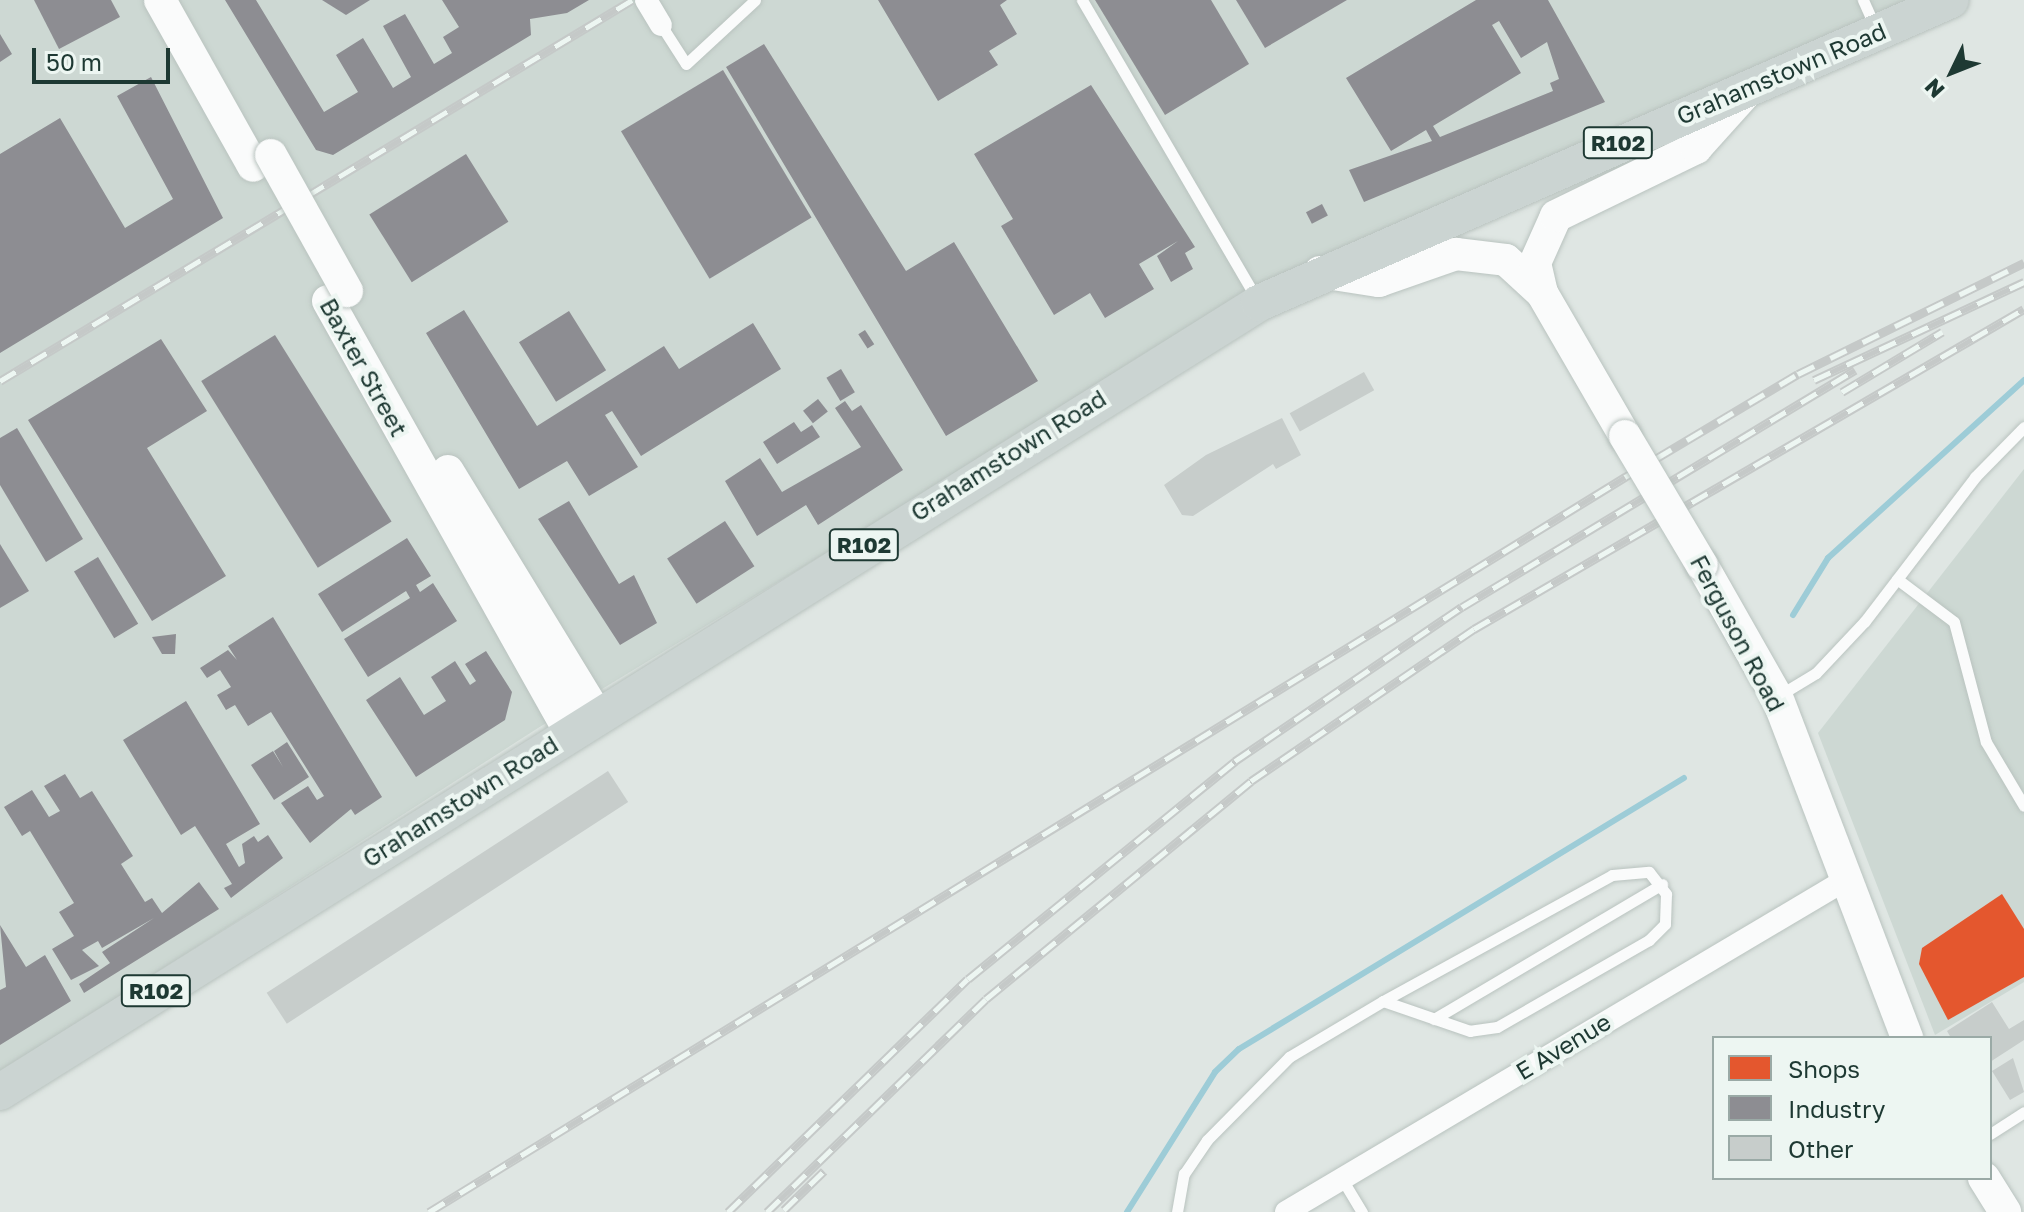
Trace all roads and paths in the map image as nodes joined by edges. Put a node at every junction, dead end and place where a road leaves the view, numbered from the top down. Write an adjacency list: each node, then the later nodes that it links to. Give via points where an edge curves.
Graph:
1 (160, 0): 10 (main road, Baxter Street)
2 (184, 0): 10 (main road, Baxter Street)
3 (646, 0): 8 (street)
4 (755, 0): 8 (lane, via 686,64)
5 (1082, 0): 13 (lane)
6 (1951, 0): 7 (main road, Grahamstown Road / R102)
7 (1870, 16): 9 (main road, Grahamstown Road / R102)
8 (661, 25)
9 (1752, 84): 11 (main road, Grahamstown Road / R102); 12 (main road, Ferguson Road, via 1696,148 1556,216 1535,263)
10 (262, 161): 17 (main road, Baxter Street, bridge)
11 (1320, 272): 12 (main road, Ferguson Road, via 1379,281 1480,252 1518,267); 13 (main road, Grahamstown Road / R102)
12 (1542, 293): 16 (main road, Ferguson Road, bridge)
13 (1259, 303): 17 (main road, Grahamstown Road / R102)
14 (2024, 427): 15 (lane)
15 (1897, 579): 16 (lane, via 1816,673); 18 (lane, via 1954,622 1986,742)
16 (1777, 697): 19 (main road, Ferguson Road)
17 (584, 724): 24 (main road, Grahamstown Road / R102)
18 (2024, 806)
19 (1842, 882): 23 (main road, Ferguson Road); 27 (street, E Avenue)
20 (1662, 884): 21 (lane, via 1639,869 1612,875); 22 (lane); 22 (lane, via 1665,924 1627,954 1497,1027 1470,1031)
21 (1383, 1001): 22 (lane); 29 (lane, via 1289,1057 1251,1091 1184,1174)
22 (1434, 1019)
23 (1906, 1036)
24 (0, 1092)
25 (2024, 1112): 26 (lane)
26 (1992, 1133)
27 (1342, 1179): 30 (street, E Avenue); 31 (lane)
28 (1985, 1180): 32 (main road)
29 (1177, 1212)
30 (1286, 1212)
31 (1362, 1212)
32 (2005, 1212)

